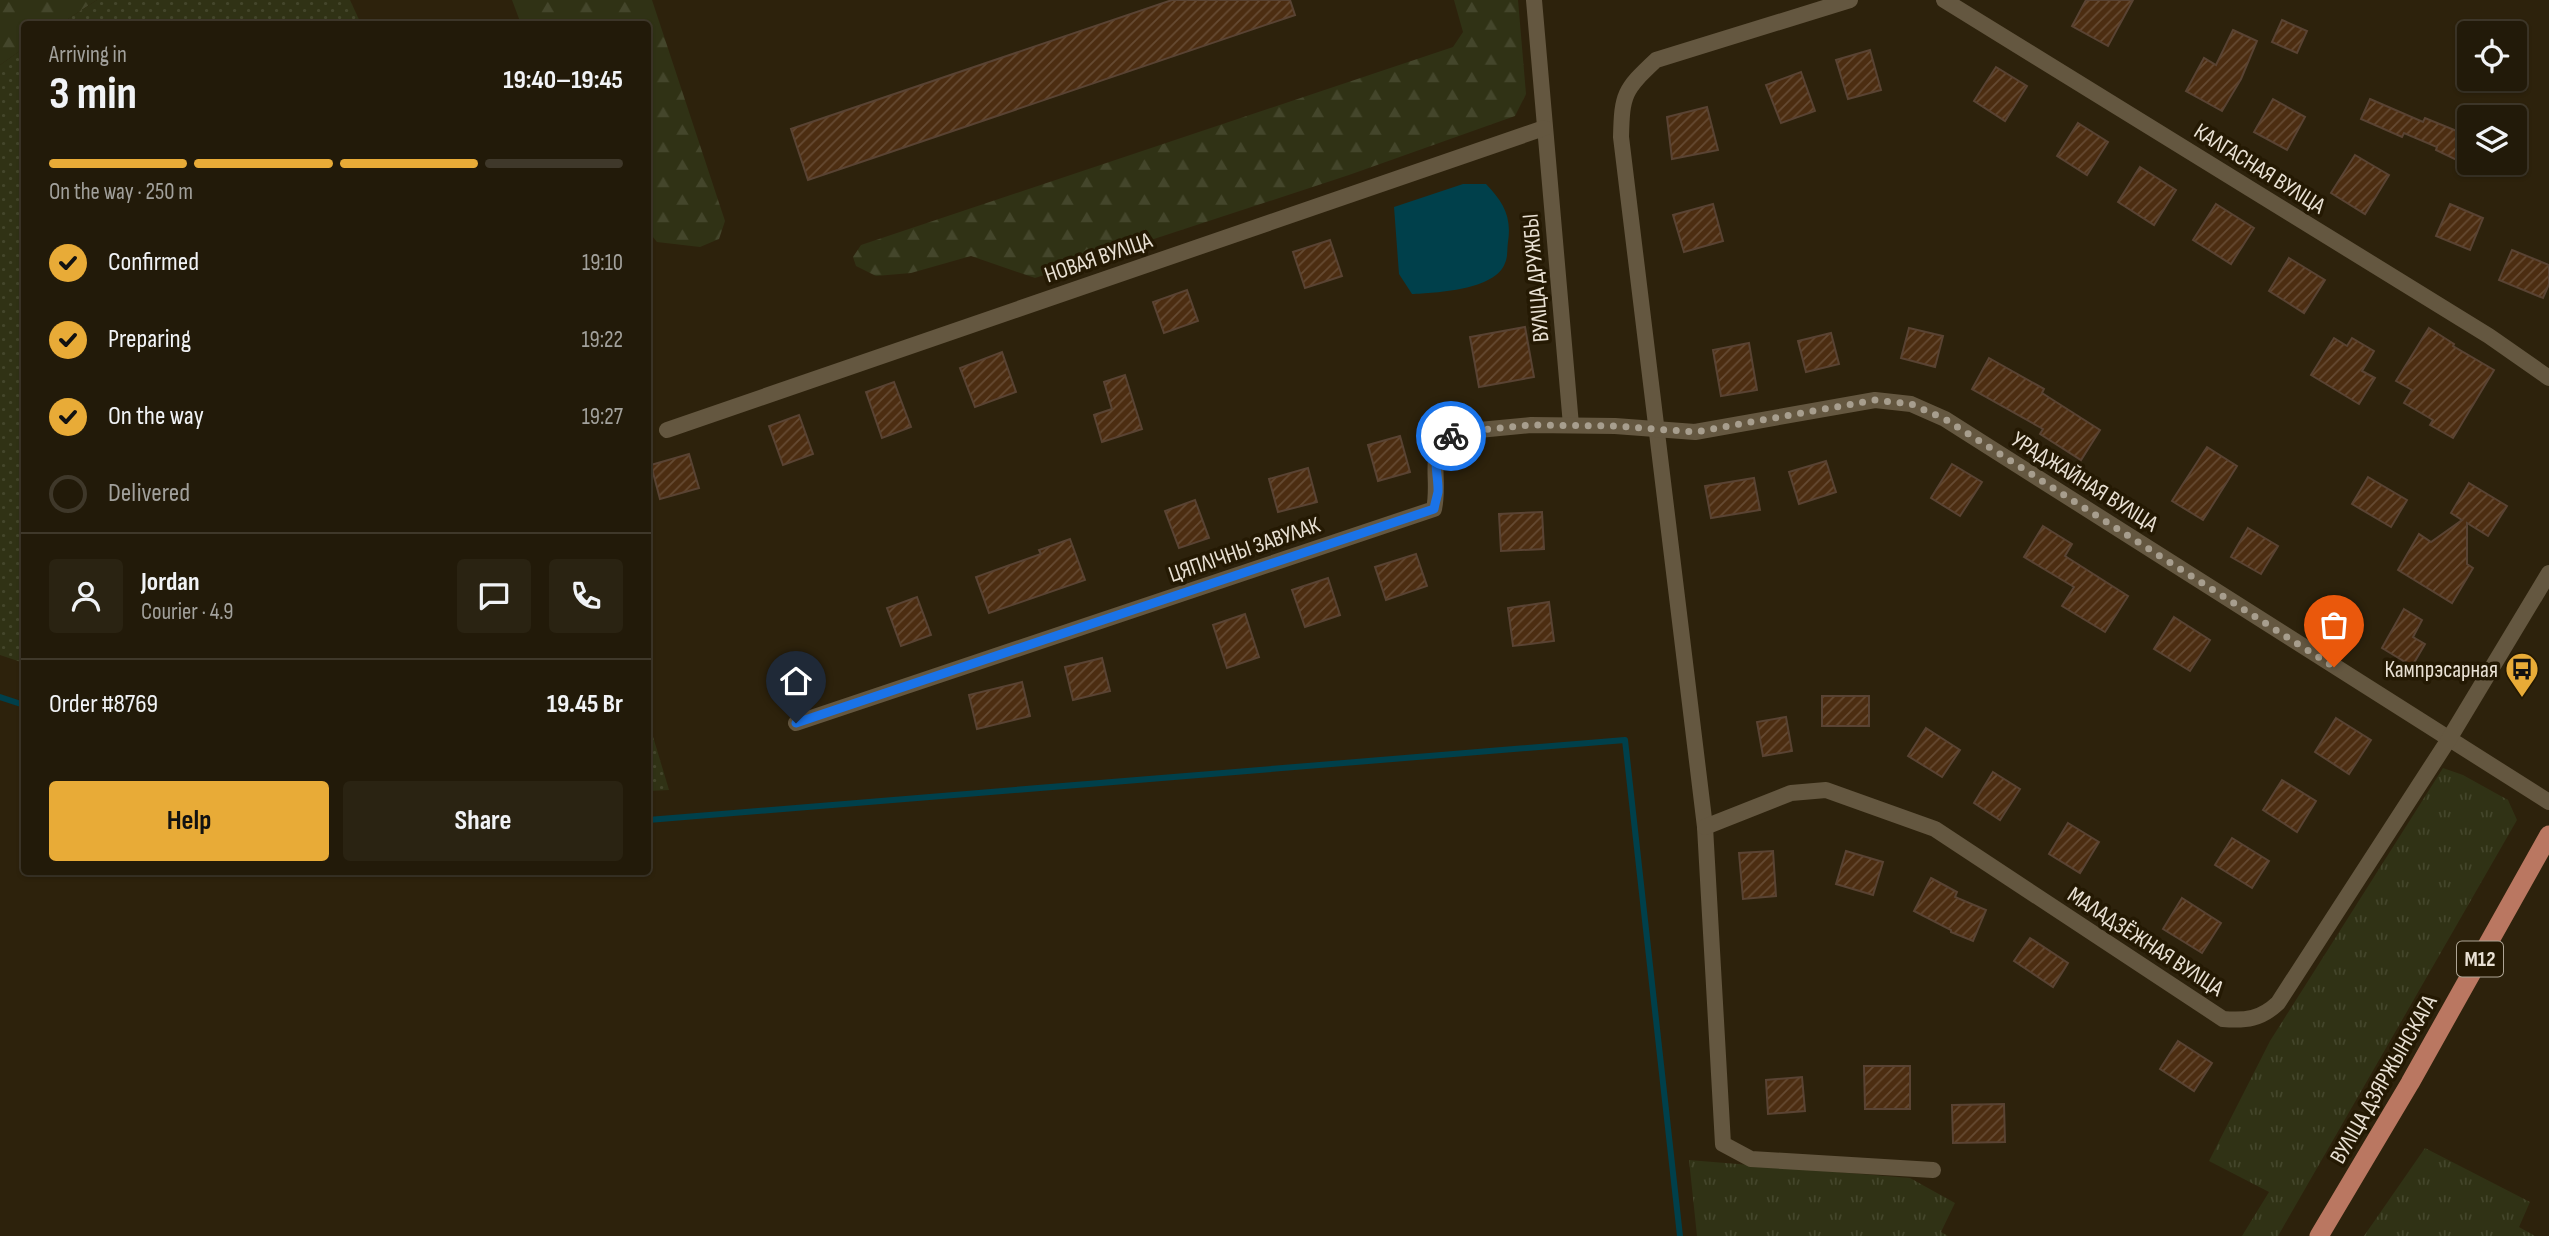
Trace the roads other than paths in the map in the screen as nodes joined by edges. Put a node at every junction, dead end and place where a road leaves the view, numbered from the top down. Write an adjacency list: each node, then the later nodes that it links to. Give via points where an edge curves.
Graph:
1 (1534, 0): 4 (street, ВУЛІЦА ДРУЖБЫ)
2 (1850, 0): 8 (street, via 1656,60 1633,82 1622,104 1620,137)
3 (1944, 0): 5 (street, КАЛГАСНАЯ ВУЛІЦА, via 2489,336)
4 (1544, 128): 6 (street, ВУЛІЦА ДРУЖБЫ); 7 (street, НОВАЯ ВУЛІЦА)
5 (2549, 378)
6 (1571, 425): 8 (street, ЦЯПЛІЧНЫ ЗАВУЛАК); 10 (street, ЦЯПЛІЧНЫ ЗАВУЛАК, via 1458,432 1438,445 1434,509)
7 (667, 430)
8 (1657, 430): 11 (street, УРАДЖАЙНАЯ ВУЛІЦА, via 1695,432 1875,400 1911,404 1945,419); 13 (street)
9 (2549, 573): 11 (street, МАЛАДЗЁЖНАЯ ВУЛІЦА)
10 (796, 723)
11 (2449, 739): 12 (street, УРАДЖАЙНАЯ ВУЛІЦА); 13 (street, МАЛАДЗЁЖНАЯ ВУЛІЦА, via 2278,1003 2253,1019 2223,1019 1935,829 1826,790 1791,793)
12 (2549, 802)
13 (1705, 827): 15 (street, via 1723,1144 1751,1159)
14 (2549, 835): 16 (main road, ВУЛІЦА ДЗЯРЖЫНСКАГА / М12)
15 (1933, 1170)
16 (2319, 1236)

